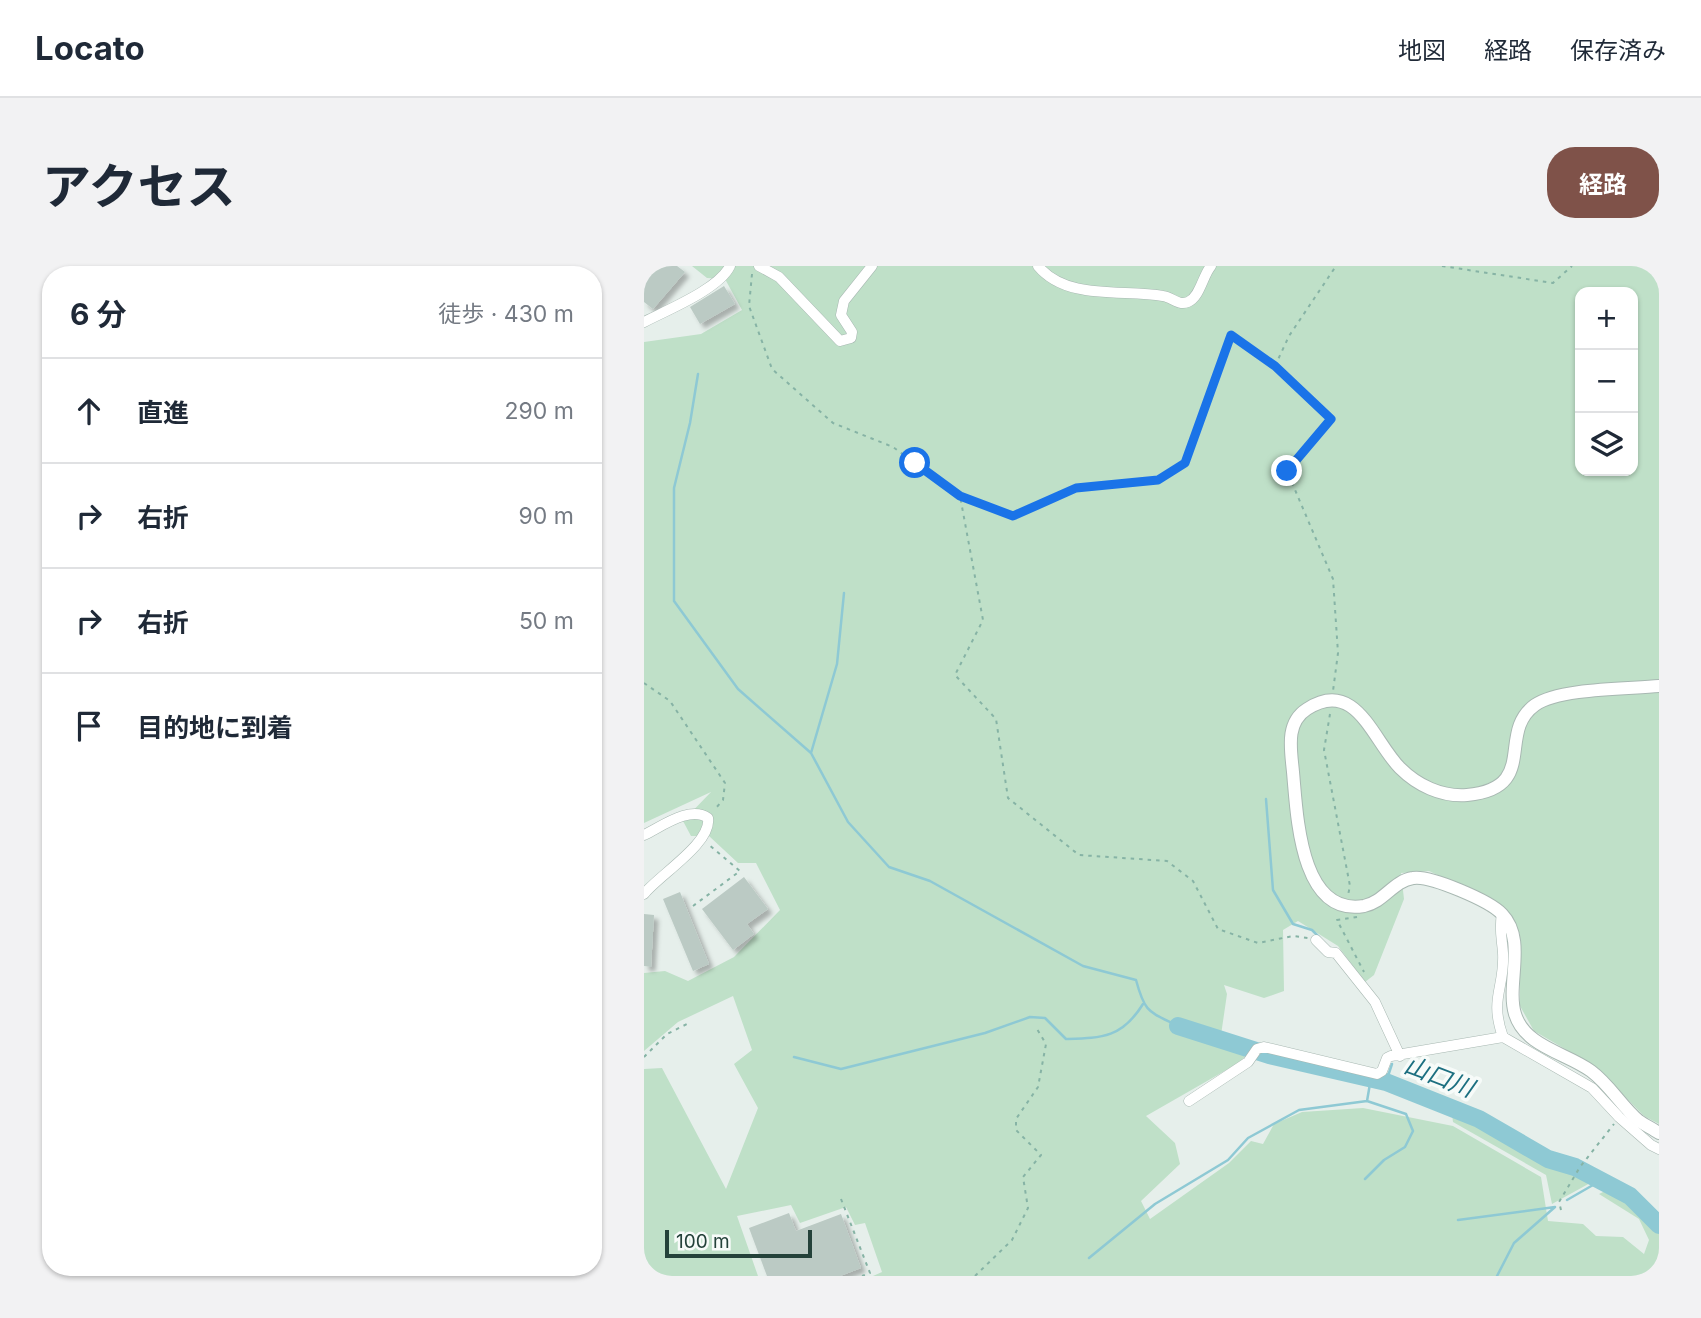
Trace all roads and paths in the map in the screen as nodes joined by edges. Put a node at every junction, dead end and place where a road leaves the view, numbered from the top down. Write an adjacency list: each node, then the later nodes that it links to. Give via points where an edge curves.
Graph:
1 (730, 266): 10 (street, via 710,286)
2 (752, 266): 12 (path, via 749,306 772,369 833,424 893,447)
3 (759, 266): 4 (street, via 779,277 840,341 851,338 852,332 841,315 844,301)
4 (872, 266)
5 (1038, 266): 6 (street, via 1082,290 1166,296 1187,303)
6 (1211, 266)
7 (1336, 266): 11 (path, via 1289,335)
8 (1442, 266): 9 (path, via 1553,284)
9 (1572, 266)
10 (644, 322)
11 (1275, 366): 12 (path, via 1231,335 1185,463 1158,480 1076,488 1013,516); 15 (path, via 1331,419 1287,471 1333,579 1338,653)
12 (960, 496): 24 (path, via 983,620 955,675 996,719 1008,798 1079,855 1167,861 1194,881 1218,929 1258,943 1293,936)
13 (644, 683): 16 (path, via 670,701 725,783 723,800)
14 (1659, 686): 15 (street, via 1560,694 1536,704 1526,712 1517,731 1509,776 1497,787 1458,795 1415,782 1360,713)
15 (1332, 700): 22 (path, via 1324,750 1350,886); 22 (street, via 1297,717 1290,743 1303,847 1312,876 1332,902)
16 (708, 818): 17 (street, via 684,815); 18 (street)
17 (644, 835)
18 (702, 839): 19 (street); 20 (path, via 740,871)
19 (644, 894)
20 (693, 906)
21 (1365, 906): 22 (street); 23 (street, via 1398,884 1427,877); 25 (path, via 1362,917 1337,920)
22 (1347, 907)
23 (1502, 914): 28 (street, via 1503,956 1495,1003); 33 (street, via 1514,941 1513,999 1522,1028 1588,1069 1640,1121)
24 (1316, 940): 29 (street, via 1328,952 1336,953 1375,1002)
25 (1367, 979)
26 (691, 1022): 30 (path, via 667,1034)
27 (1037, 1028): 40 (path, via 1046,1044 1038,1087 1016,1119 1016,1130 1041,1155 1023,1177 1028,1208 1012,1240)
28 (1503, 1037): 29 (street); 32 (street, via 1592,1088)
29 (1400, 1056): 31 (street, via 1387,1058 1377,1074 1264,1047)
30 (644, 1057)
31 (1189, 1101)
32 (1619, 1117): 34 (street); 36 (path, via 1580,1167 1559,1202)
33 (1659, 1133)
34 (1659, 1149)
35 (841, 1199): 37 (path)
36 (1561, 1210)
37 (870, 1273): 38 (path); 39 (path)
38 (862, 1276)
39 (877, 1276)
40 (975, 1276)

